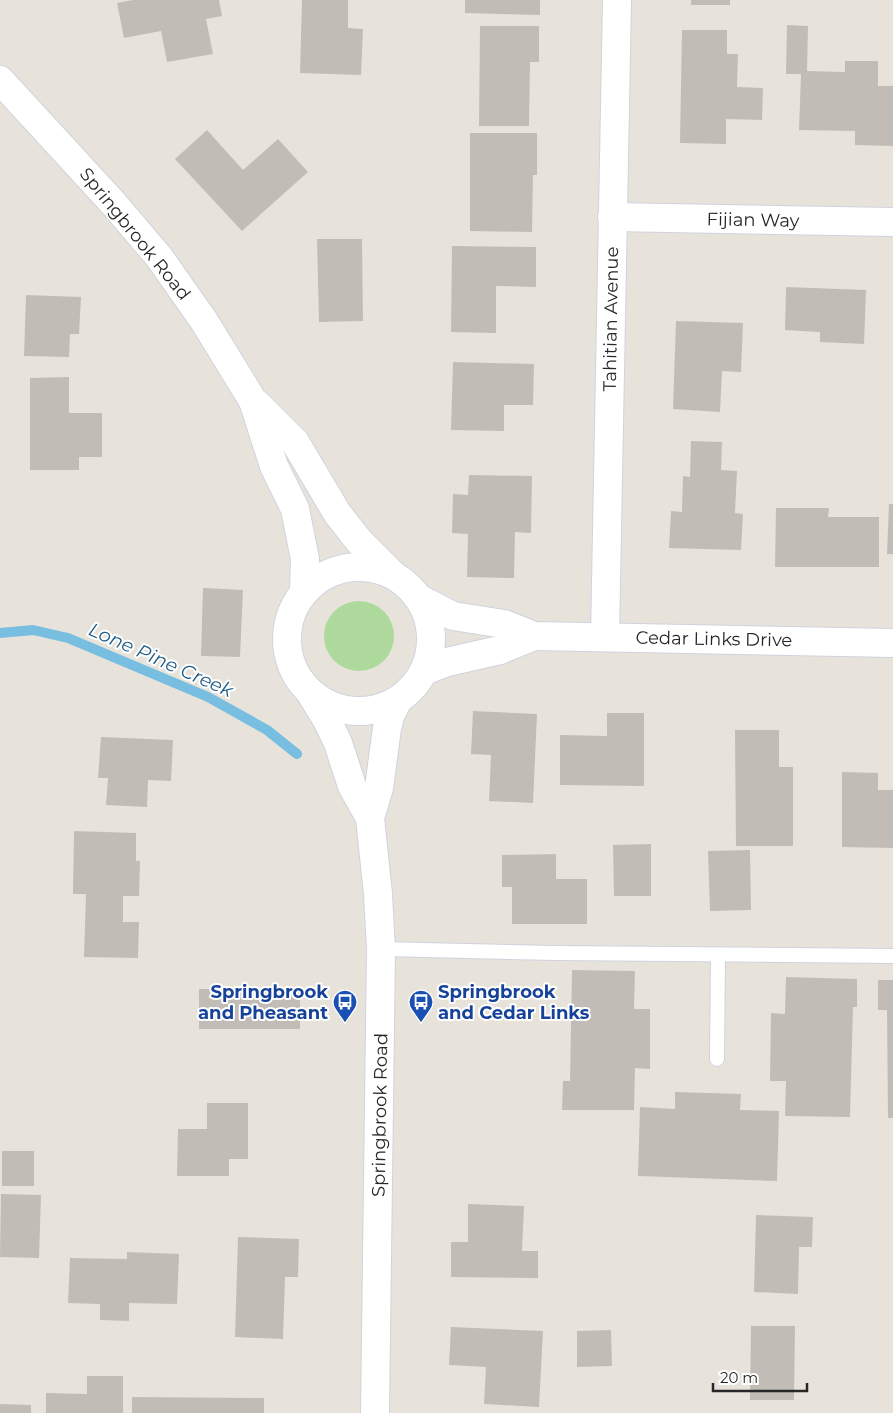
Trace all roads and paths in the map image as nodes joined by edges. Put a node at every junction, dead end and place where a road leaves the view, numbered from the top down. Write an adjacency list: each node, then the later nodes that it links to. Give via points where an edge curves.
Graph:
1 (618, 0): 3 (street, Tahitian Avenue)
2 (0, 80): 5 (street, Springbrook Road, via 114,202 159,257 204,321)
3 (612, 218): 4 (street, Fijian Way); 10 (street, Tahitian Avenue)
4 (893, 222)
5 (253, 401): 6 (street, Springbrook Road, via 296,442 337,513); 7 (street, Springbrook Road, via 274,466 295,509 305,560)
6 (392, 574): 7 (street, via 355,566 336,569); 8 (street)
7 (304, 590): 13 (street, via 287,624 286,642 293,670)
8 (420, 599): 9 (street, Cedar Links Drive, via 453,616 504,624); 12 (street, via 432,635)
9 (534, 636): 10 (street, Cedar Links Drive); 12 (street, Cedar Links Drive, via 500,650 447,662)
10 (605, 637): 11 (street, Cedar Links Drive)
11 (893, 643)
12 (424, 671): 14 (street)
13 (310, 693): 14 (street, via 326,704 344,710 381,708); 15 (street, Springbrook Road, via 327,720 352,786)
14 (398, 700): 15 (street, Springbrook Road, via 387,728 380,788)
15 (370, 818): 16 (street, Springbrook Road)
16 (381, 949): 17 (lane); 20 (street, Springbrook Road)
17 (718, 955): 18 (lane); 19 (lane)
18 (893, 956)
19 (717, 1059)
20 (376, 1413)

